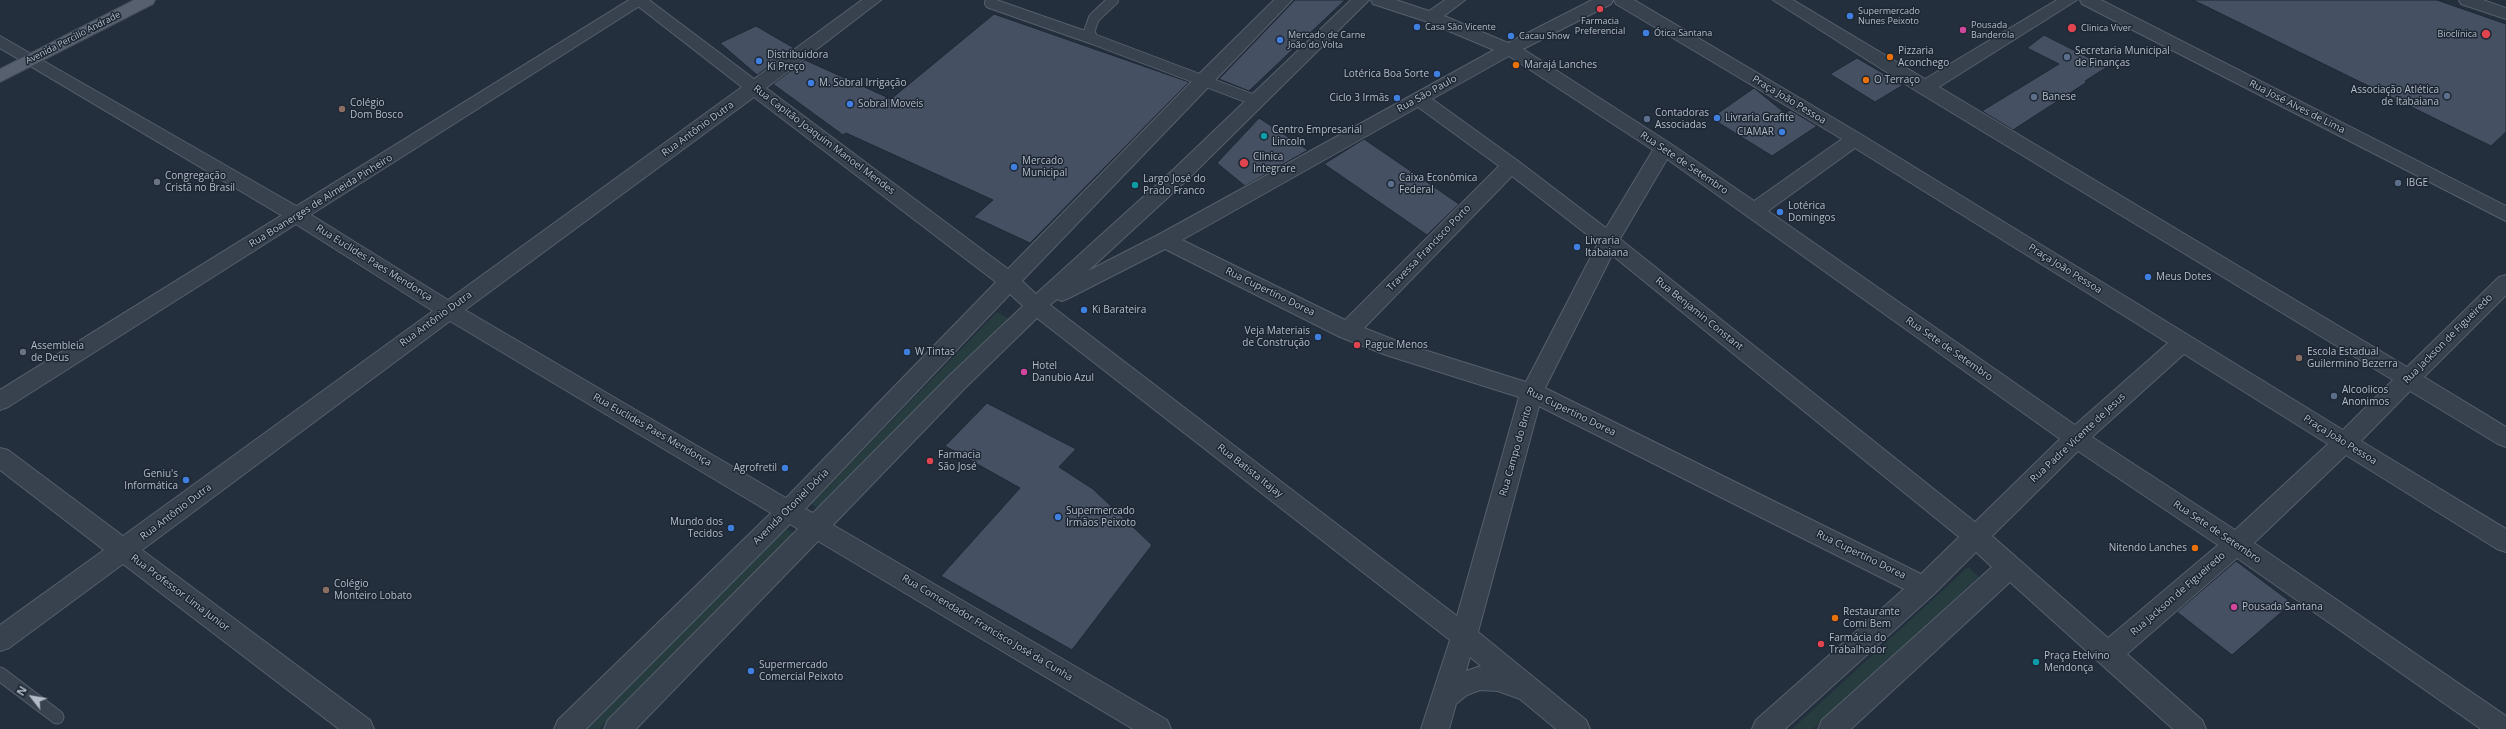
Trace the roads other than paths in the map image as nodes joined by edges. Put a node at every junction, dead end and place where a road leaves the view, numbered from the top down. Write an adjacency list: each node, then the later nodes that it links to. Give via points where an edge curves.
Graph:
1 (147, 0): 21 (main road, Avenida Percilio Andrade)
2 (639, 0): 24 (street, Rua Capitão Joaquim Manoel Mendes); 33 (street, Rua Boanerges de Almeida Pinheiro)
3 (873, 0): 24 (street, Rua Antônio Dutra)
4 (1113, 0): 18 (lane, via 1094,18)
5 (1284, 0): 23 (street, Avenida Otoniel Dória)
6 (1361, 0): 27 (street)
7 (1379, 0): 17 (street, Rua Sete de Setembro)
8 (1457, 0): 17 (street)
9 (1605, 0): 20 (street, Rua São Paulo)
10 (1781, 0): 25 (street)
11 (2069, 0): 25 (street)
12 (2088, 0): 32 (street, Rua José Alves de Lima)
13 (2467, 0): 16 (street)
14 (990, 3): 18 (lane)
15 (1634, 3): 28 (street, Praça João Pessoa)
16 (2506, 14)
17 (1431, 17): 20 (street, Rua Sete de Setembro)
18 (1091, 35): 23 (lane)
19 (0, 41): 21 (street, Rua Euclides Paes Mendonça)
20 (1510, 48): 26 (street, Rua São Paulo); 29 (street, Rua Sete de Setembro)
21 (32, 59): 22 (main road, Avenida Percilio Andrade); 33 (street, Rua Euclides Paes Mendonça)
22 (0, 76)
23 (1202, 81): 27 (lane); 36 (street, Avenida Otoniel Dória)
24 (755, 88): 36 (street, Rua Capitão Joaquim Manoel Mendes); 39 (street, Rua Antônio Dutra)
25 (1924, 88): 42 (street)
26 (1419, 99): 30 (street, Rua Benjamin Constant); 34 (street, Rua São Paulo)
27 (1256, 101): 38 (street, via 1181,174)
28 (1855, 139): 31 (street); 41 (street, Praça João Pessoa)
29 (1664, 148): 31 (street, Rua Sete de Setembro); 35 (street, Rua Campo do Brito)
30 (1510, 165): 35 (street, Rua Benjamin Constant); 40 (street, Travessa Francisco Porto)
31 (1754, 211): 45 (street, Rua Sete de Setembro)
32 (2506, 214)
33 (298, 216): 39 (street, Rua Euclides Paes Mendonça); 44 (street, Rua Boanerges de Almeida Pinheiro)
34 (1164, 240): 38 (street, Rua São Paulo); 40 (street, Rua Cupertino Dorea)
35 (1609, 241): 43 (street, Rua Campo do Brito); 51 (street, Rua Benjamin Constant)
36 (1009, 281): 38 (street, Rua Capitão Joaquim Manoel Mendes); 49 (street, Avenida Otoniel Dória)
37 (2506, 282): 42 (street, Rua Jackson de Figueiredo)
38 (1036, 306): 50 (street, via 957,382); 57 (street, Rua Batista Itajay)
39 (448, 310): 49 (street, Rua Euclides Paes Mendonça); 54 (street, Rua Antônio Dutra)
40 (1348, 331): 43 (street, Rua Cupertino Dorea, via 1394,349)
41 (2182, 342): 45 (street, Rua Padre Vicente de Jesus); 47 (street, Praça João Pessoa)
42 (2407, 379): 46 (street); 47 (street, Rua Jackson de Figueiredo)
43 (1532, 392): 56 (street, Rua Cupertino Dorea); 57 (street, Rua Campo do Brito)
44 (0, 401)
45 (2076, 438): 51 (street, Rua Padre Vicente de Jesus); 53 (street, Rua Sete de Setembro)
46 (2506, 438)
47 (2344, 443): 52 (street, Praça João Pessoa); 53 (street, Rua Jackson de Figueiredo)
48 (0, 457): 54 (street, Rua Professor Lima Junior)
49 (789, 510): 50 (street, Rua Euclides Paes Mendonça); 65 (street, Avenida Otoniel Dória)
50 (817, 527): 66 (street); 67 (street, Rua Comendador Francisco José da Cunha)
51 (1974, 535): 55 (street); 56 (street)
52 (2506, 542)
53 (2236, 544): 59 (street, Rua Jackson de Figueiredo); 73 (street, Rua Sete de Setembro)
54 (124, 550): 58 (street, Rua Antônio Dutra); 64 (street, Rua Professor Lima Junior)
55 (2010, 566): 59 (street); 71 (street)
56 (1924, 587): 70 (street)
57 (1464, 636): 61 (street); 62 (street, Rua Campo do Brito)
58 (0, 640)
59 (2107, 655): 72 (street)
60 (0, 674): 63 (lane)
61 (1526, 689): 62 (street, via 1498,679 1480,678 1458,686); 69 (street)
62 (1443, 699): 68 (street, Rua Campo do Brito)
63 (57, 717)
64 (360, 729)
65 (568, 729)
66 (618, 729)
67 (1157, 729)
68 (1434, 729)
69 (1576, 729)
70 (1766, 729)
71 (1832, 729)
72 (2192, 729)
73 (2503, 729)

